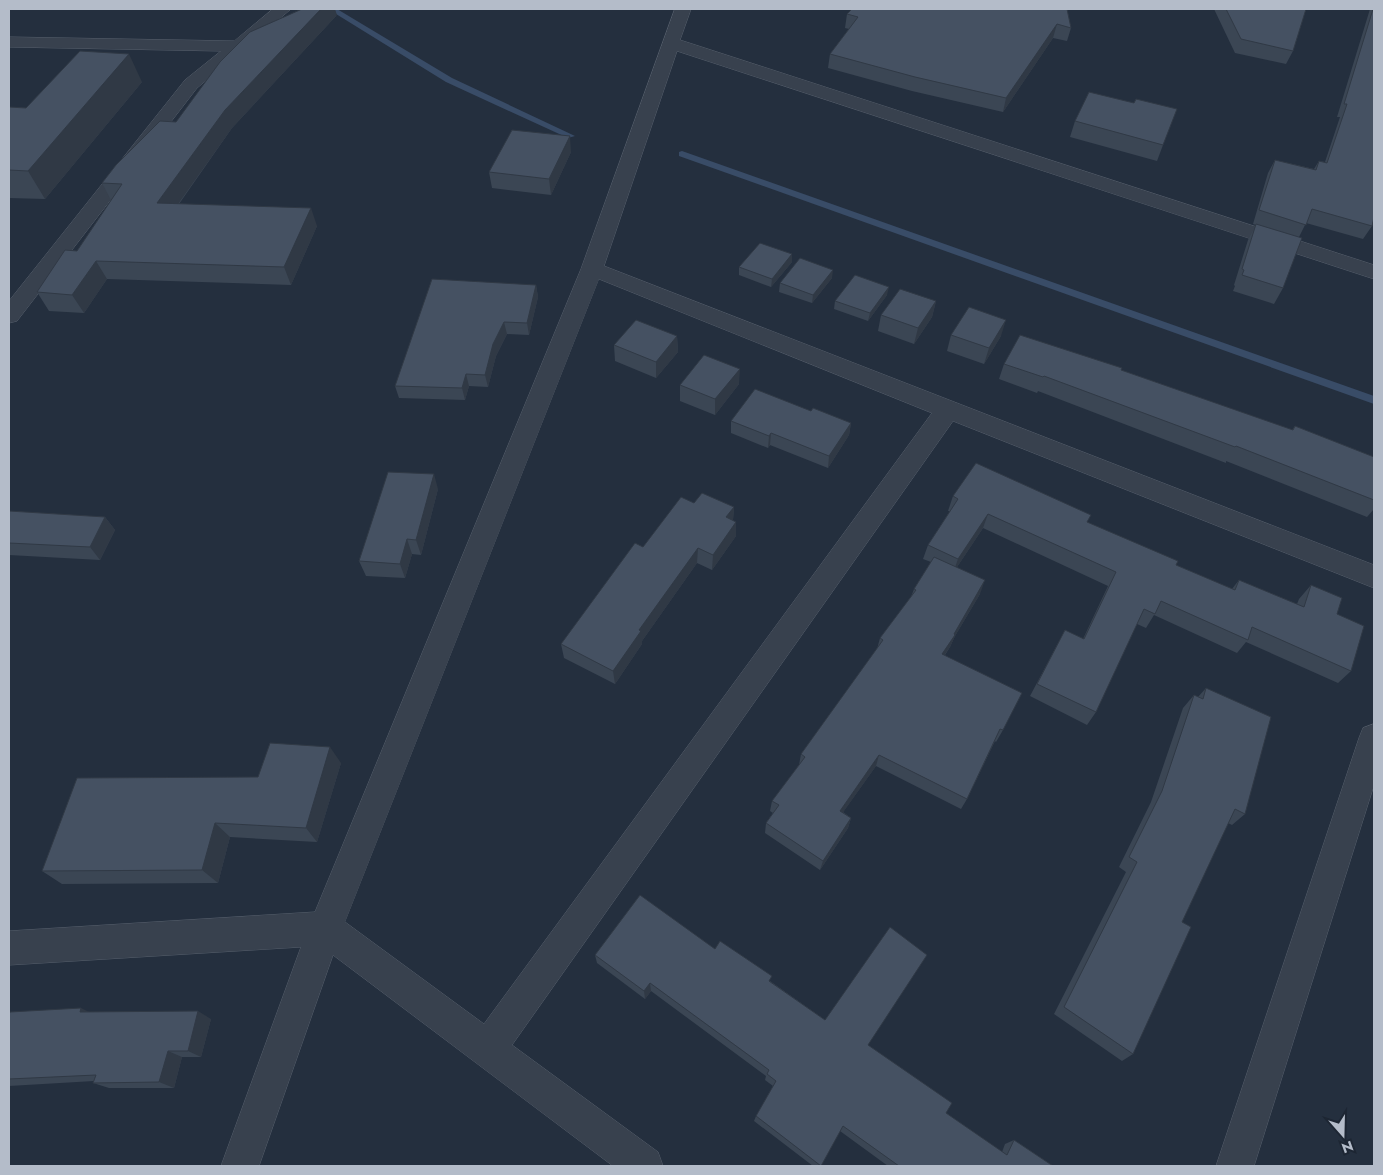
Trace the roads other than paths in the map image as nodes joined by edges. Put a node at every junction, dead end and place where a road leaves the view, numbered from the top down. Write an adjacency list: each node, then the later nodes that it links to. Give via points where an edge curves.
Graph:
1 (283, 9): 5 (street)
2 (683, 9): 4 (street)
3 (9, 42): 5 (street)
4 (671, 44): 6 (street); 7 (street)
5 (238, 46): 8 (street, via 191,84)
6 (592, 269): 9 (street); 12 (street)
7 (1374, 272)
8 (9, 316)
9 (948, 409): 10 (street); 14 (street)
10 (1374, 577)
11 (1374, 738): 17 (street)
12 (325, 928): 13 (street); 14 (street); 15 (street)
13 (9, 948)
14 (487, 1050): 16 (street)
15 (240, 1166)
16 (644, 1166)
17 (1236, 1166)

